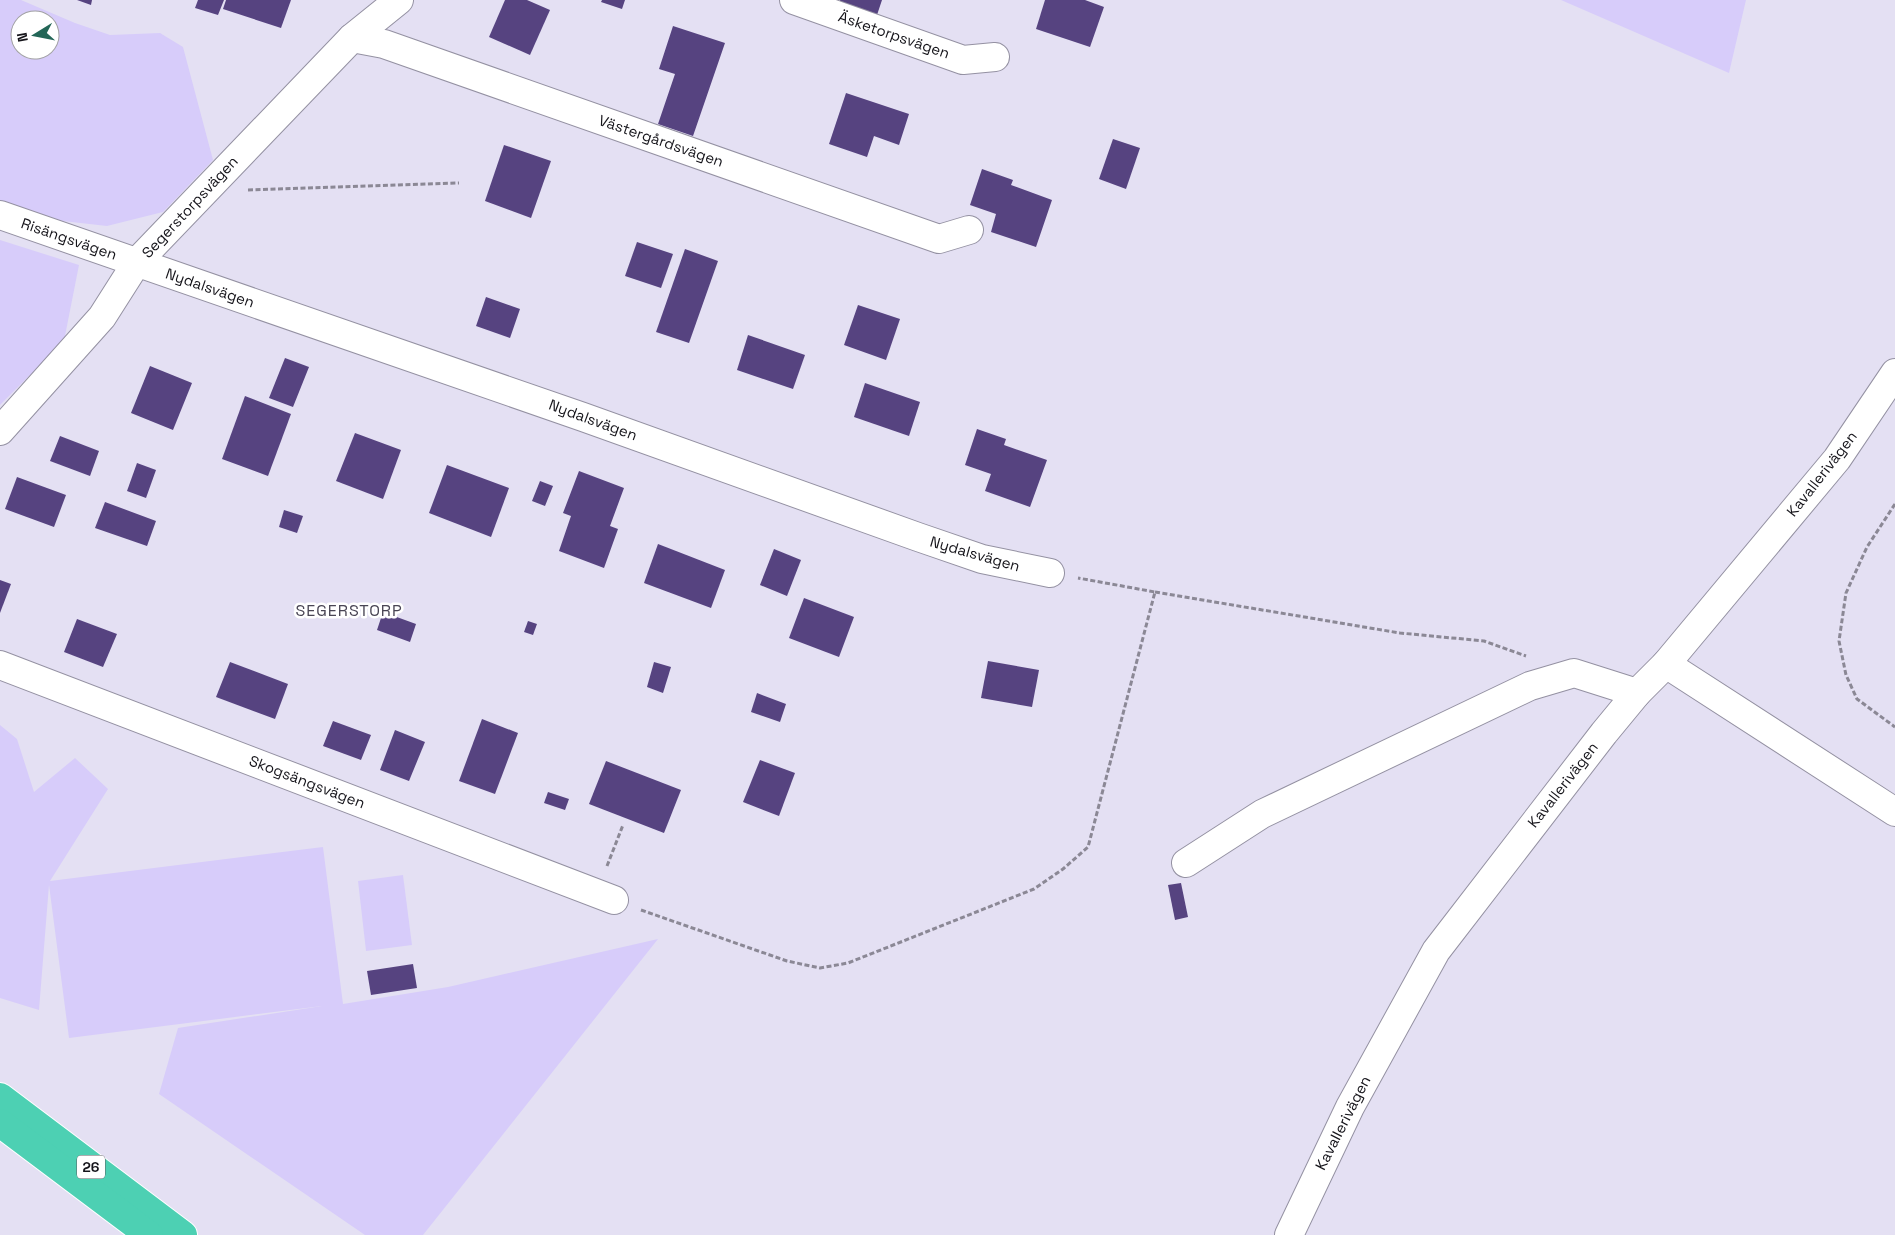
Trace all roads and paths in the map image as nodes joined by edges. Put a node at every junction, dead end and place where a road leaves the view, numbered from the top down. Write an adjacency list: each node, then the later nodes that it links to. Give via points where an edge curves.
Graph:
1 (399, 0): 3 (street, Segerstorpsvägen)
2 (794, 0): 4 (street, Äsketorpsvägen, via 964,60)
3 (352, 38): 6 (street, Segerstorpsvägen); 8 (street, Västergårdsvägen, via 393,48 939,239)
4 (995, 57)
5 (460, 183): 6 (path, via 234,190)
6 (211, 184): 9 (street, Segerstorpsvägen)
7 (0, 215): 9 (street, Risängsvägen)
8 (970, 230)
9 (137, 262): 11 (street, Segerstorpsvägen, via 102,317); 13 (street, Nydalsvägen, via 963,553)
10 (1895, 374): 17 (street, Kavallerivägen, via 1837,459)
11 (0, 431)
12 (1895, 504): 19 (path, via 1867,546 1846,593 1839,642 1846,675 1857,699)
13 (1050, 573): 14 (path)
14 (1156, 592): 15 (path, via 1400,633 1484,642); 23 (path, via 1088,847 1034,889 848,963 820,968 787,961)
15 (1529, 657)
16 (0, 664): 23 (street, Skogsängsvägen)
17 (1666, 664): 18 (street, Kavallerivägen); 20 (street)
18 (1637, 693): 22 (street, via 1574,673 1530,686 1262,814); 28 (street, Kavallerivägen, via 1516,844 1436,951 1350,1107)
19 (1895, 727)
20 (1895, 812)
21 (623, 825): 23 (path)
22 (1186, 863)
23 (605, 897)
24 (0, 1097): 27 (highway, 26)
25 (0, 1123): 26 (highway, 26)
26 (148, 1235)
27 (183, 1235)
28 (1289, 1235)

